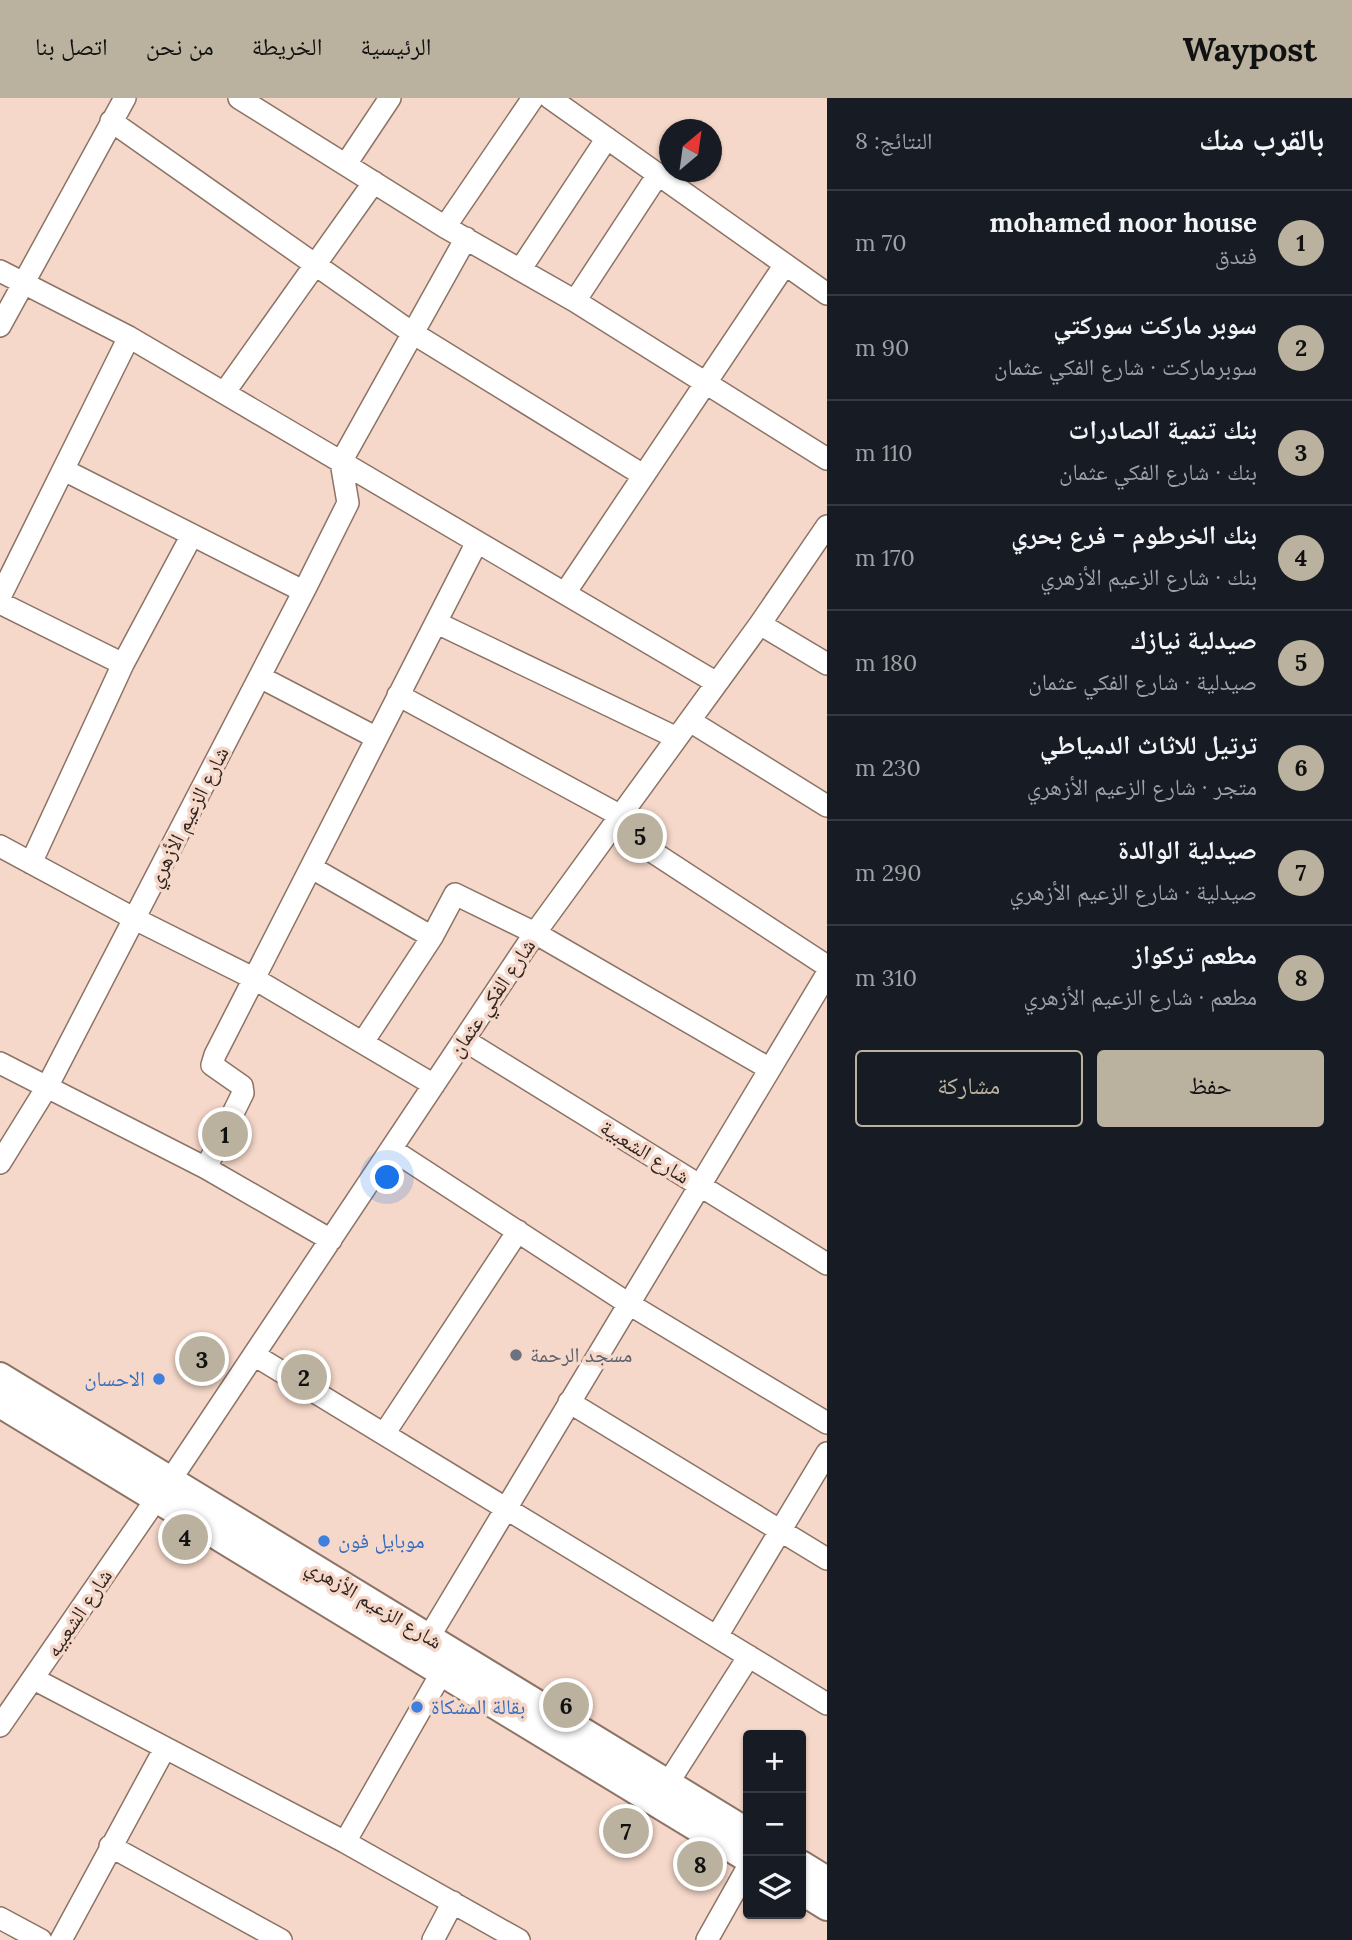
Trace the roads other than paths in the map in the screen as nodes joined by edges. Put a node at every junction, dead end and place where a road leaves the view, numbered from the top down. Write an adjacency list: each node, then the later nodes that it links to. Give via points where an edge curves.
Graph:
1 (125, 98): 6 (street)
2 (239, 98): 8 (street)
3 (390, 98): 8 (street)
4 (533, 98): 11 (street)
5 (550, 98): 7 (street)
6 (111, 121): 13 (street); 17 (street)
7 (607, 138): 9 (street); 15 (street)
8 (346, 164): 10 (street)
9 (657, 176): 14 (street); 19 (street)
10 (374, 182): 11 (street); 13 (street)
11 (445, 227): 12 (street)
12 (466, 238): 15 (street); 21 (street)
13 (318, 264): 21 (street); 24 (street)
14 (784, 266): 18 (street); 23 (street)
15 (520, 270): 19 (street)
16 (0, 271): 17 (street)
17 (22, 282): 20 (street); 22 (street)
18 (827, 294)
19 (575, 301): 23 (street)
20 (0, 326)
21 (411, 332): 26 (street); 28 (street)
22 (129, 337): 24 (street); 27 (street)
23 (706, 381): 25 (street); 28 (street)
24 (224, 393): 26 (street)
25 (827, 459)
26 (341, 462): 31 (street); 32 (street, شارع الزعيم الأزهري, via 348,503)
27 (64, 470): 30 (street); 34 (street)
28 (643, 475): 33 (street)
29 (827, 526): 37 (street, شارع الفكي عثمان)
30 (192, 535): 32 (street); 38 (street)
31 (477, 542): 33 (street); 36 (street)
32 (303, 591): 40 (street, شارع الزعيم الأزهري)
33 (565, 593): 41 (street)
34 (0, 597)
35 (0, 603): 38 (street)
36 (437, 623): 42 (street); 45 (street)
37 (760, 624): 39 (street); 41 (street, شارع الفكي عثمان)
38 (123, 664): 49 (street)
39 (827, 664)
40 (260, 677): 44 (street); 51 (street, شارع الزعيم الأزهري)
41 (717, 683): 43 (street, شارع الفكي عثمان)
42 (398, 695): 44 (street); 47 (street)
43 (690, 721): 45 (street, شارع الفكي عثمان); 46 (street)
44 (377, 738): 50 (street)
45 (677, 738): 47 (street, شارع الفكي عثمان)
46 (827, 806)
47 (617, 821): 52 (street, شارع الفكي عثمان); 54 (street)
48 (0, 846): 49 (street)
49 (31, 863): 51 (street)
50 (312, 868): 53 (street); 56 (street)
51 (135, 919): 56 (street); 62 (street, شارع الزعيم الأزهري)
52 (535, 933): 53 (street, via 455,894); 57 (street, شارع الفكي عثمان); 60 (street)
53 (432, 937): 58 (street)
54 (827, 965)
55 (827, 974): 60 (street)
56 (253, 978): 58 (street); 65 (street, via 212,1065 242,1086 243,1093)
57 (464, 1040): 61 (street, شارع الفكي عثمان); 66 (street, شارع الشعبية)
58 (363, 1042): 61 (street)
59 (0, 1063): 62 (street)
60 (769, 1069): 66 (street)
61 (434, 1085): 63 (street, شارع الفكي عثمان)
62 (47, 1087): 64 (street, شارع الزعيم الأزهري); 65 (street)
63 (391, 1149): 67 (street); 68 (street, شارع الفكي عثمان)
64 (0, 1163)
65 (206, 1168): 68 (street)
66 (699, 1185): 69 (street, شارع الشعبية); 70 (street)
67 (518, 1231): 70 (street); 76 (street)
68 (331, 1240): 71 (street, شارع الفكي عثمان)
69 (827, 1264)
70 (629, 1304): 73 (street); 75 (street)
71 (254, 1355): 76 (street); 78 (street, شارع الفكي عثمان)
72 (0, 1376): 78 (main road, شارع الزعيم الأزهري)
73 (569, 1402): 79 (street); 80 (street)
74 (0, 1404): 78 (main road, شارع الزعيم الأزهري)
75 (827, 1423)
76 (384, 1434): 79 (street)
77 (827, 1453): 80 (street)
78 (164, 1489): 83 (main road, شارع الزعيم الأزهري); 85 (main road, شارع الزعيم الأزهري); 86 (street, شارع الشعبيه)
79 (506, 1508): 82 (street); 83 (street)
80 (780, 1530): 81 (street); 82 (street)
81 (827, 1559)
82 (717, 1636): 84 (street)
83 (429, 1637): 90 (main road, شارع الزعيم الأزهري)
84 (749, 1656): 87 (street); 90 (street)
85 (442, 1672): 92 (street); 94 (main road, شارع الزعيم الأزهري)
86 (34, 1679): 88 (street, شارع الشعبيه); 89 (street)
87 (827, 1704)
88 (0, 1727)
89 (164, 1748): 92 (street); 93 (street)
90 (668, 1783): 91 (main road, شارع الزعيم الأزهري)
91 (743, 1829)
92 (345, 1842): 99 (street)
93 (110, 1846): 103 (street); 104 (street)
94 (743, 1856)
95 (806, 1867): 97 (main road)
96 (743, 1876): 107 (street)
97 (827, 1880)
98 (806, 1894): 100 (main road)
99 (453, 1902): 105 (street); 106 (street)
100 (827, 1907)
101 (0, 1918): 102 (street)
102 (41, 1940)
103 (61, 1940)
104 (282, 1940)
105 (433, 1940)
106 (519, 1940)
107 (707, 1940)

